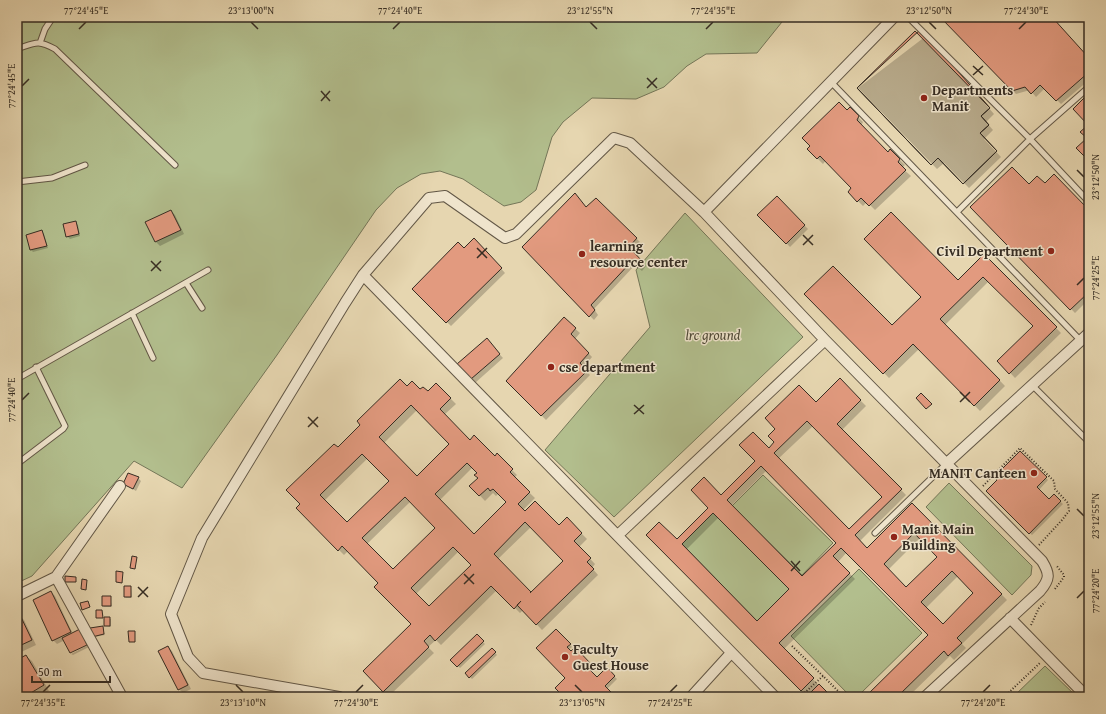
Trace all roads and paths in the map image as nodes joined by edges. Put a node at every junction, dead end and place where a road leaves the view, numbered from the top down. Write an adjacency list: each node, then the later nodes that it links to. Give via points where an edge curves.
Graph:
1 (53, 17): 4 (lane)
2 (894, 17): 6 (street)
3 (908, 17): 8 (lane)
4 (40, 42): 5 (lane); 10 (lane, via 55,49)
5 (17, 49)
6 (831, 82): 13 (street); 14 (lane)
7 (1089, 87): 8 (lane)
8 (1030, 139): 12 (lane); 14 (lane)
9 (84, 165): 11 (lane, via 52,178)
10 (175, 165)
11 (17, 182)
12 (1089, 202)
13 (704, 212): 16 (street, via 630,143 614,138 516,234 505,238 444,196 429,198); 21 (street)
14 (957, 212): 22 (lane)
15 (208, 270): 17 (lane)
16 (363, 275): 33 (street); 48 (street, via 202,538 171,614 188,657 203,673)
17 (186, 283): 18 (lane); 19 (lane)
18 (202, 308)
19 (132, 313): 23 (lane); 24 (lane)
20 (1089, 334): 22 (street)
21 (825, 340): 29 (street, via 865,378); 33 (street)
22 (1081, 341): 26 (street)
23 (153, 358)
24 (36, 367): 25 (lane); 28 (lane, via 65,426)
25 (17, 379)
26 (1032, 385): 27 (lane); 29 (street)
27 (1089, 442)
28 (17, 464)
29 (946, 464): 31 (street); 32 (lane)
30 (120, 486): 36 (street)
31 (976, 493): 34 (path, via 1020,448 1054,481 1055,489 1068,503 1069,511 1038,546); 40 (street, via 1042,561 1048,571 1047,582 1040,591)
32 (875, 532)
33 (618, 535): 43 (street)
34 (1042, 550)
35 (1055, 563): 37 (path, via 1064,577)
36 (56, 577): 38 (street); 47 (street)
37 (1054, 590)
38 (17, 596)
39 (1044, 602): 41 (path, via 1031,625)
40 (1010, 618): 52 (street); 54 (street)
41 (1033, 632)
42 (792, 646): 45 (path)
43 (731, 653): 46 (street); 49 (street)
44 (1043, 660): 53 (path)
45 (823, 676): 50 (path); 51 (path)
46 (697, 695)
47 (122, 697)
48 (339, 697)
49 (775, 697)
50 (800, 697)
51 (844, 697)
52 (925, 697)
53 (1004, 697)
54 (1087, 697)

